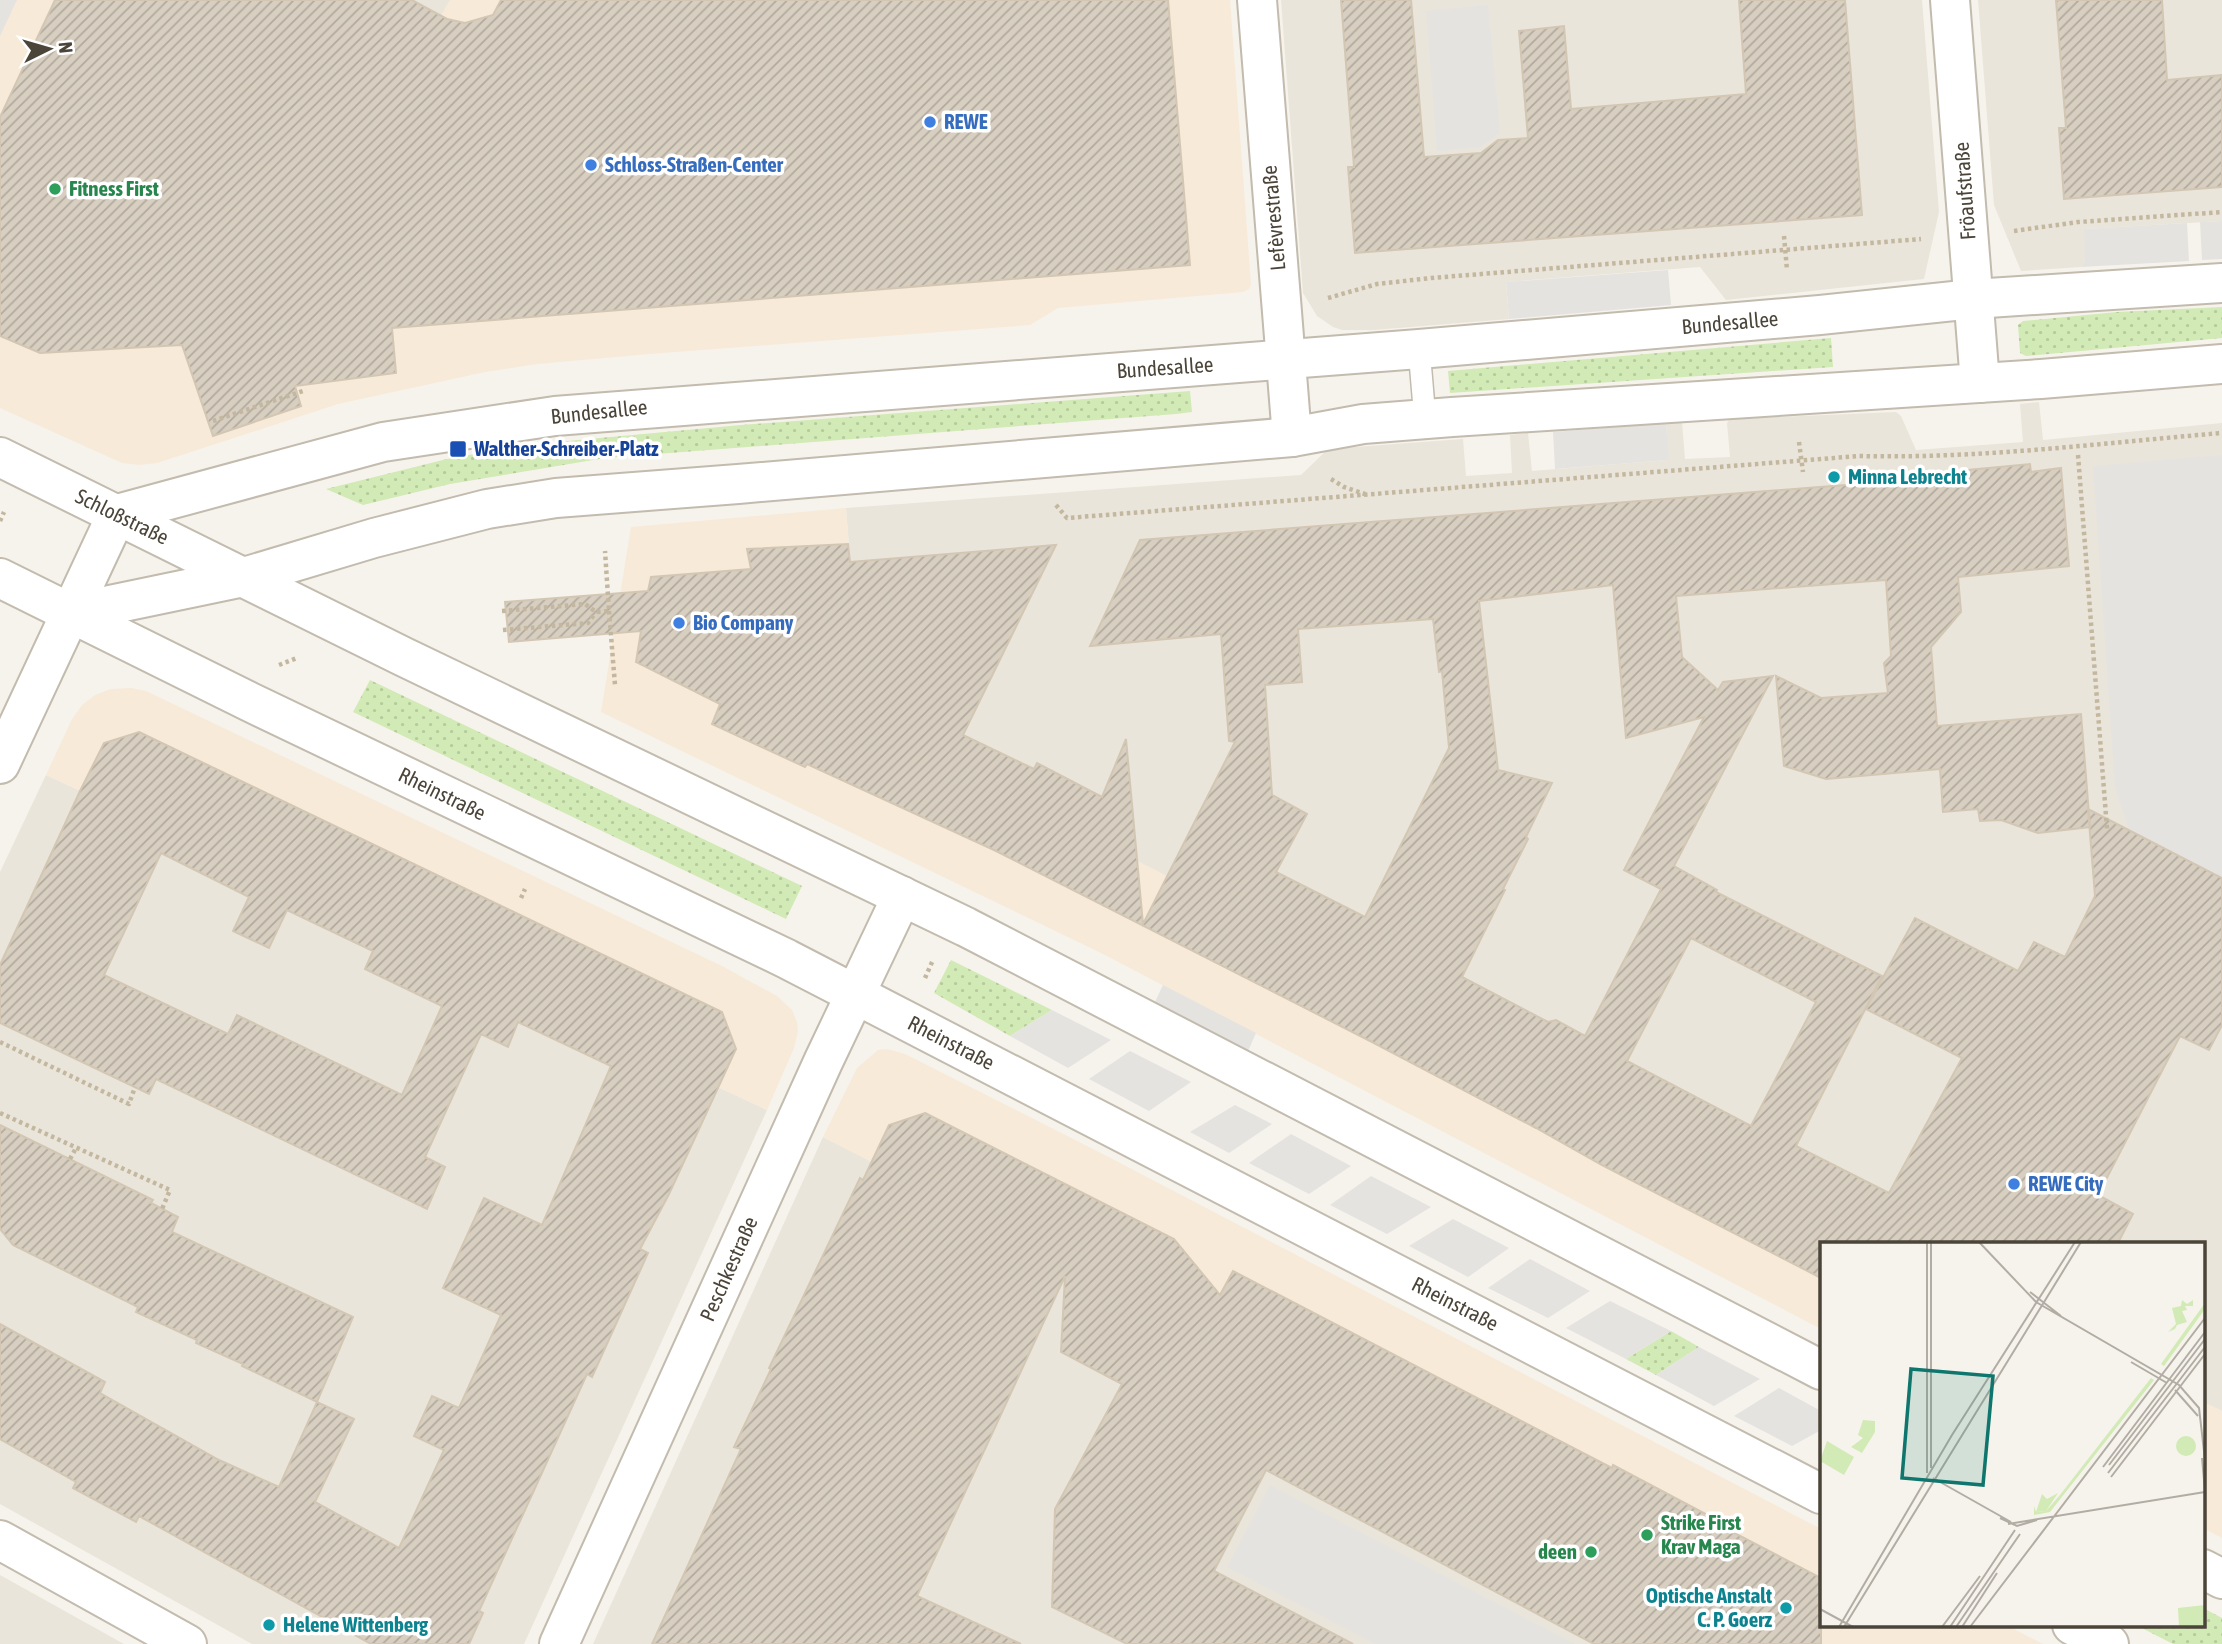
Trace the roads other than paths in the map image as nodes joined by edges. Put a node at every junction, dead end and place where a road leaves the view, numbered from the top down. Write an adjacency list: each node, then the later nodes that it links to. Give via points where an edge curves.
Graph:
1 (1256, 0): 6 (street, Lefèvrestraße)
2 (1950, 0): 4 (street, Fröaufstraße)
3 (2222, 283): 4 (street, Bundesallee)
4 (1973, 299): 5 (street, Bundesallee); 8 (street, Fröaufstraße)
5 (1419, 349): 6 (street, Bundesallee); 9 (lane)
6 (1286, 359): 10 (street, Lefèvrestraße); 12 (street, Bundesallee, via 651,407 493,424 336,453)
7 (2222, 364): 8 (street)
8 (1980, 383): 9 (street)
9 (1425, 419): 10 (street)
10 (1292, 436): 13 (street, via 556,498 474,512)
11 (0, 457): 12 (street, Schloßstraße)
12 (117, 514): 13 (street, Schloßstraße); 15 (street)
13 (244, 577): 15 (street); 17 (street)
14 (0, 578): 15 (street)
15 (71, 613): 16 (street); 18 (street, Rheinstraße)
16 (0, 764)
17 (901, 896): 18 (street, Peschkestraße); 19 (street)
18 (855, 994): 20 (street, Rheinstraße); 26 (street, Peschkestraße)
19 (1820, 1369)
20 (1820, 1493)
21 (0, 1540): 25 (street)
22 (2204, 1569): 23 (street)
23 (2222, 1578)
24 (2074, 1626): 27 (street)
25 (187, 1644)
26 (559, 1644)
27 (2109, 1644)

